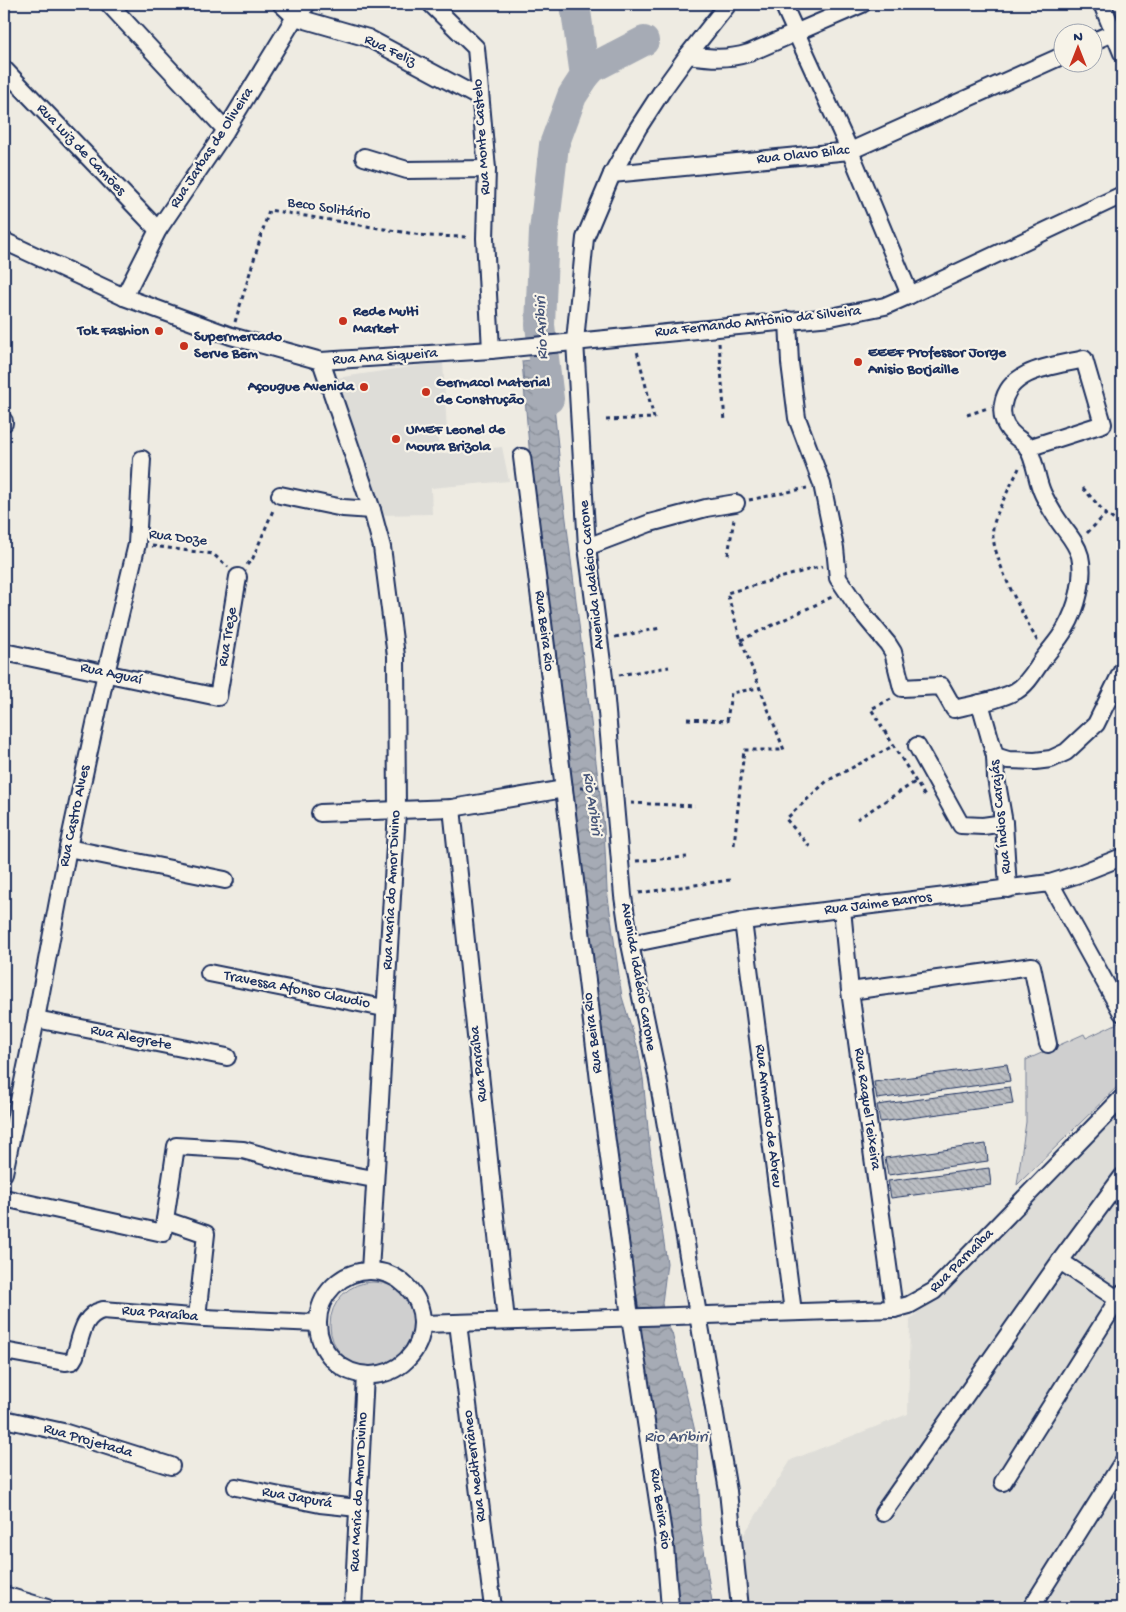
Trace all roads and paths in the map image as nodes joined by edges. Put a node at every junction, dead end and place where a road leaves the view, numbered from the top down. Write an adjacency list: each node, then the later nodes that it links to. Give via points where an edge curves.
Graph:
1 (109, 4): 18 (street)
2 (282, 4): 9 (street)
3 (307, 4): 9 (street, Rua Jarbas de Oliveira)
4 (431, 4): 17 (street, Rua Monte Castelo, via 476,48)
5 (728, 4): 14 (street, Avenida Idalécio Carone)
6 (783, 4): 11 (street)
7 (862, 4): 11 (street)
8 (1102, 4): 10 (street)
9 (295, 17): 17 (street, Rua Feliz, via 368,38); 18 (street, Rua Jarbas de Oliveira)
10 (1118, 30): 12 (street); 13 (street)
11 (796, 33): 14 (street, via 733,58); 19 (street)
12 (1104, 36)
13 (1122, 53)
14 (688, 55): 22 (street, Avenida Idalécio Carone, via 638,128)
15 (1054, 59): 19 (street, Rua Olavo Bilac)
16 (4, 69): 24 (street, Rua Luiz de Camões)
17 (480, 98): 21 (street, Rua Monte Castelo)
18 (226, 130): 24 (street, Rua Jarbas de Oliveira)
19 (850, 151): 22 (street, Rua Olavo Bilac); 27 (street)
20 (364, 157): 21 (street, via 407,170)
21 (487, 169): 25 (street, Rua Monte Castelo)
22 (612, 174): 33 (street, Avenida Idalécio Carone, via 585,238)
23 (1122, 195): 27 (street, Rua Fernando Antônio da Silveira)
24 (158, 230): 28 (street, Rua Jarbas de Oliveira)
25 (485, 238): 31 (path, Beco Solitário, via 427,236 269,210); 35 (street, Rua Monte Castelo)
26 (4, 241): 28 (street, Rua Ana Siqueira)
27 (910, 295): 29 (street, Rua Fernando Antônio da Silveira, via 860,312)
28 (124, 297): 31 (street, Rua Ana Siqueira)
29 (788, 320): 30 (street, Rua Fernando Antônio da Silveira); 42 (street, via 797,418)
30 (718, 327): 32 (street, Rua Fernando Antônio da Silveira); 38 (path)
31 (231, 336): 36 (street, Rua Ana Siqueira)
32 (633, 336): 33 (street, Rua Fernando Antônio da Silveira); 37 (path, via 654,418)
33 (575, 341): 34 (street, Rua Fernando Antônio da Silveira); 51 (street, Avenida Idalécio Carone)
34 (519, 347): 35 (street, Rua Ana Siqueira)
35 (491, 350): 36 (street, Rua Ana Siqueira)
36 (321, 361): 46 (street, Rua Maria do Amor Divino)
37 (606, 420)
38 (726, 422)
39 (1028, 448): 39 (street, via 1103,424 1084,359 1031,372 1016,382 1006,395 1002,410 1006,426); 50 (street, via 1047,502); 60 (path, via 995,521 993,536 1003,573)
40 (522, 458): 74 (street, Rua Beira Rio)
41 (142, 459): 49 (street, Rua Castro Alves)
42 (822, 484): 45 (path); 53 (street)
43 (1083, 488): 47 (path)
44 (280, 495): 46 (street, via 343,508); 54 (path, via 253,558)
45 (736, 503): 51 (street, via 650,523); 52 (path)
46 (372, 510): 78 (street, Rua Maria do Amor Divino, via 382,547 396,656)
47 (1106, 514): 48 (path); 50 (path)
48 (1122, 526)
49 (137, 544): 54 (path, Rua Doze, via 213,554); 63 (street, Rua Castro Alves)
50 (1076, 545): 60 (street, via 1081,566 1076,602 1065,629)
51 (588, 546): 59 (street, Avenida Idalécio Carone)
52 (728, 555)
53 (837, 562): 55 (street, via 838,578); 57 (path, via 727,594)
54 (238, 577): 66 (street, Rua Treze)
55 (846, 591): 57 (path); 67 (street, via 893,652 902,688 941,686 954,709)
56 (661, 628): 59 (path, via 610,638 612,650)
57 (741, 640): 65 (path)
58 (4, 652): 63 (street, Rua Aguaí)
59 (600, 652): 64 (street, Avenida Idalécio Carone)
60 (1045, 656): 67 (street, via 1017,690)
61 (669, 666): 64 (path)
62 (1122, 671): 71 (street, via 1096,724 1066,752 1051,759 1035,761)
63 (106, 673): 66 (street, Rua Aguaí); 84 (street, Rua Castro Alves)
64 (604, 678): 75 (street, Avenida Idalécio Carone)
65 (759, 688): 68 (path, via 731,693 727,721); 82 (path, via 784,750 744,750)
66 (218, 697)
67 (980, 703): 71 (street, Rua Índios Carajás)
68 (687, 719)
69 (894, 746): 83 (path, via 827,781 786,819)
70 (916, 746): 81 (street, via 961,825)
71 (995, 756): 81 (street, Rua Índios Carajás)
72 (915, 782): 80 (path)
73 (605, 787): 74 (path)
74 (571, 789): 77 (street); 116 (street, Rua Beira Rio, via 600,1089)
75 (615, 802): 76 (path); 87 (street, Avenida Idalécio Carone)
76 (695, 806)
77 (452, 808): 78 (street); 117 (street, Rua Paraíba)
78 (397, 811): 79 (street); 98 (street, Rua Maria do Amor Divino)
79 (320, 813)
80 (857, 819)
81 (1004, 823): 91 (street, Rua Índios Carajás)
82 (734, 845)
83 (810, 847)
84 (68, 848): 88 (street); 100 (street, Rua Castro Alves)
85 (1122, 856): 90 (street, Rua Jaime Barros)
86 (687, 857): 87 (path)
87 (620, 862): 92 (street, Avenida Idalécio Carone)
88 (225, 880)
89 (730, 880): 92 (path)
90 (1050, 883): 91 (street, Rua Jaime Barros); 99 (street)
91 (1008, 889): 93 (street, Rua Jaime Barros)
92 (623, 896): 95 (street, Avenida Idalécio Carone)
93 (842, 909): 94 (street, Rua Jaime Barros); 97 (street, Rua Raquel Teixeira)
94 (743, 921): 95 (street, Rua Jaime Barros); 113 (street, Rua Armando de Abreu)
95 (630, 944): 114 (street, Avenida Idalécio Carone, via 658,1080)
96 (210, 973): 98 (street, Travessa Afonso Claudio)
97 (850, 991): 101 (street, via 1032,966); 112 (street, Rua Raquel Teixeira)
98 (384, 1008): 106 (street, Rua Maria do Amor Divino)
99 (1122, 1013)
100 (36, 1020): 102 (street, Rua Alegrete); 104 (street, Rua Castro Alves)
101 (1048, 1044)
102 (227, 1057)
103 (1122, 1098): 112 (street, Rua Parnaíba, via 934,1291 909,1305)
104 (4, 1173)
105 (1122, 1177): 109 (street)
106 (374, 1179): 108 (street, via 296,1165 242,1150 176,1146); 110 (street, Rua Maria do Amor Divino)
107 (4, 1198): 108 (street, via 163,1234)
108 (165, 1220): 115 (street, via 206,1234)
109 (1060, 1261): 111 (street); 129 (street)
110 (370, 1271): 118 (street, via 350,1275 333,1286 322,1303); 120 (street, via 390,1274 408,1286 419,1303)
111 (1121, 1298): 126 (street)
112 (894, 1309): 113 (street, Rua Parnaíba)
113 (793, 1312): 114 (street, Rua Parnaíba)
114 (699, 1316): 116 (street, Rua Parnaíba); 135 (street, Avenida Idalécio Carone, via 728,1491)
115 (197, 1317): 118 (street, Rua Paraíba); 121 (street, Rua Paraíba, via 103,1310 85,1322 72,1361)
116 (633, 1317): 117 (street); 134 (street, Rua Beira Rio, via 664,1537)
117 (506, 1321): 119 (street)
118 (318, 1323): 122 (street, via 321,1342 331,1358 346,1369)
119 (458, 1323): 120 (street); 133 (street, Rua Mediterrâneo)
120 (423, 1324): 122 (street, via 419,1343 409,1359 384,1374)
121 (4, 1351)
122 (365, 1375): 128 (street, Rua Maria do Amor Divino)
123 (4, 1419): 125 (street, Rua Projetada, via 63,1432)
124 (1122, 1463): 136 (street)
125 (171, 1466)
126 (1003, 1482)
127 (236, 1486): 128 (street, Rua Japurá, via 320,1504)
128 (358, 1508): 132 (street, Rua Maria do Amor Divino)
129 (883, 1513)
130 (4, 1595): 131 (street)
131 (47, 1608)
132 (353, 1608)
133 (492, 1608)
134 (670, 1608)
135 (740, 1608)
136 (1031, 1608)

